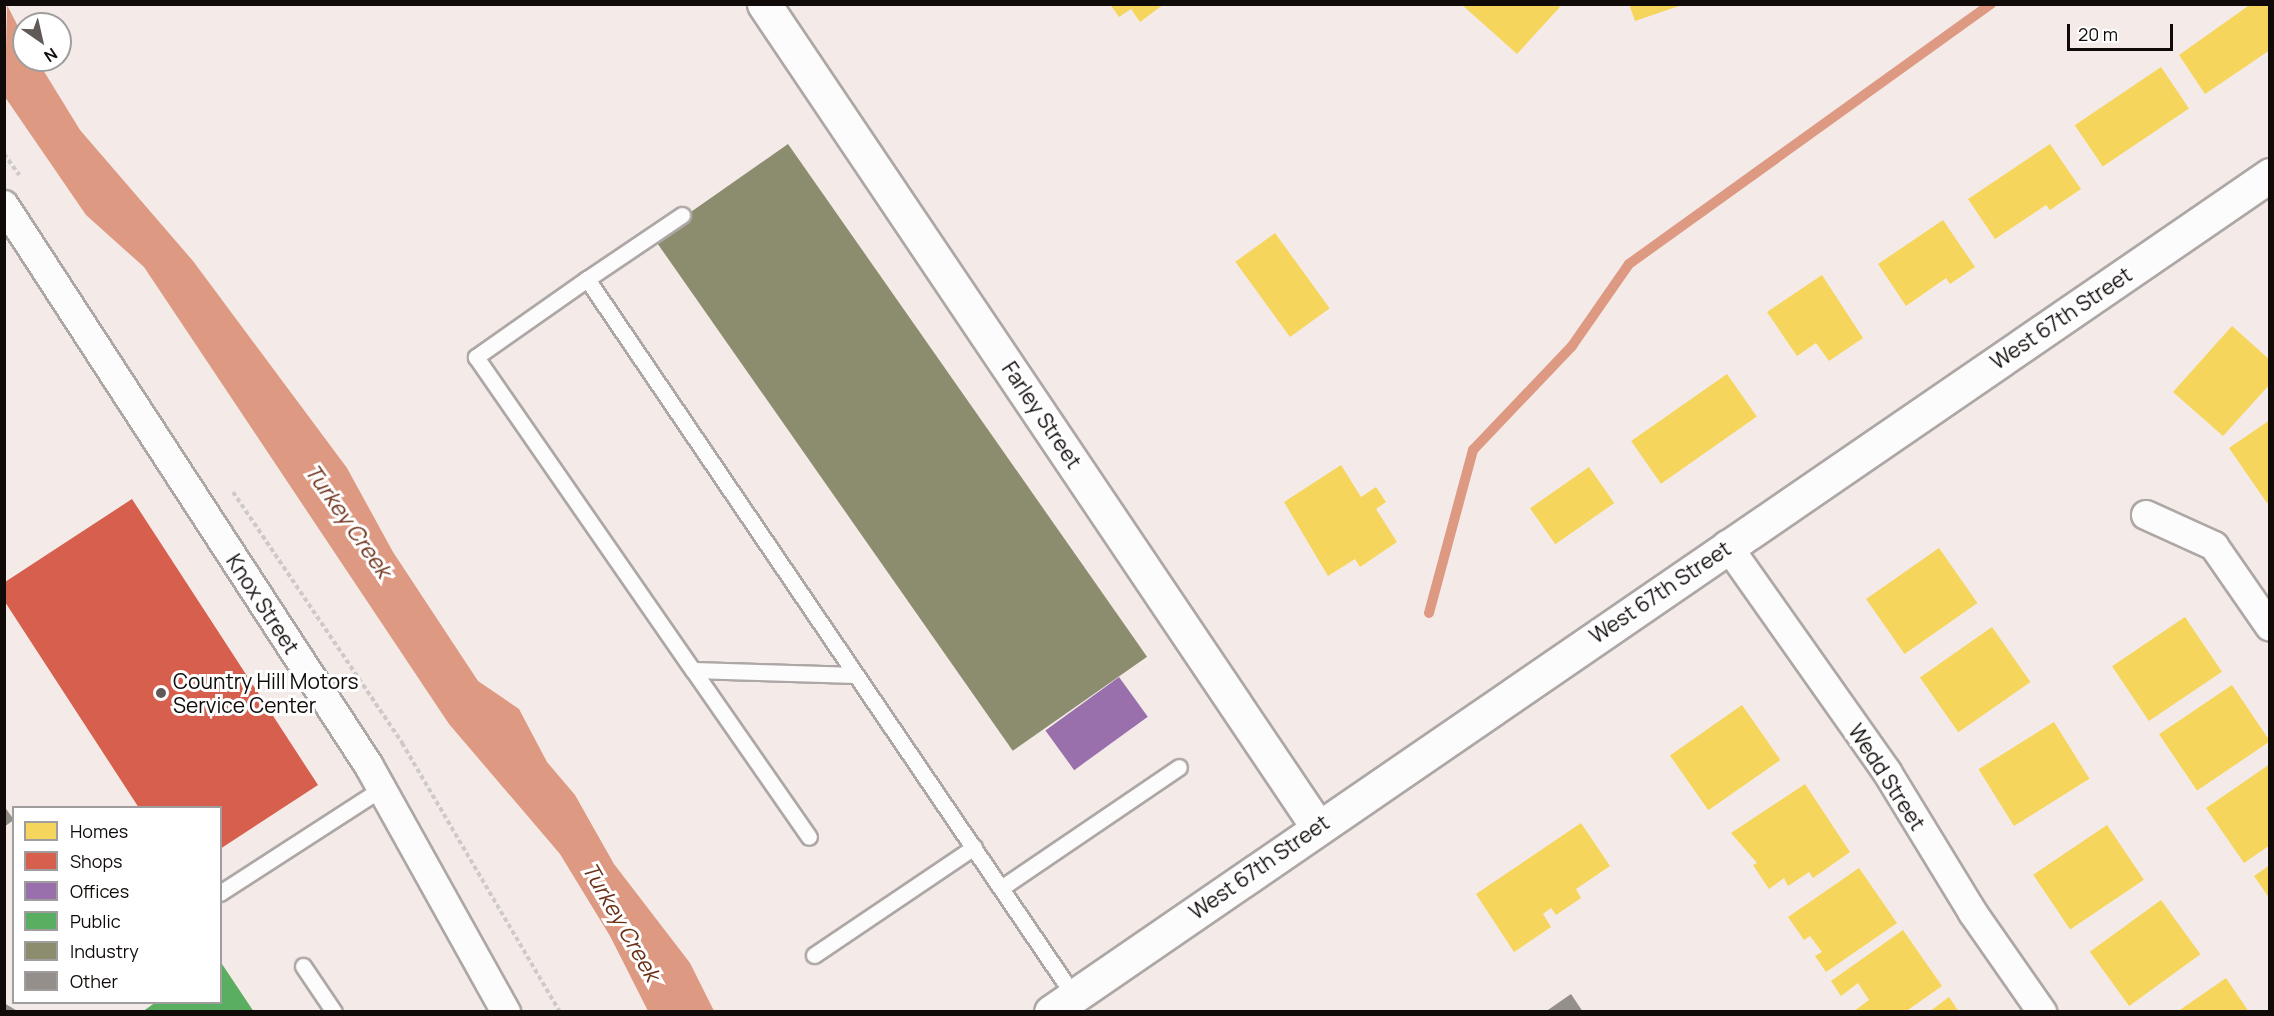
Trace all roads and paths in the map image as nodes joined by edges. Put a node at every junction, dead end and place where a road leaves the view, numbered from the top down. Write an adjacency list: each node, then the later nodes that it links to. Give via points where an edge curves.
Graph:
1 (764, 4): 13 (street, Farley Street)
2 (2270, 175): 7 (street, West 67th Street)
3 (4, 205): 12 (street, Knox Street)
4 (682, 215): 5 (lane)
5 (587, 279): 9 (lane, via 476,357); 10 (lane)
6 (2146, 514): 8 (street, via 2214,546)
7 (1727, 545): 13 (street, West 67th Street); 25 (street, Wedd Street, via 1887,772 1973,913)
8 (2270, 627)
9 (693, 670): 10 (lane); 14 (lane)
10 (856, 675): 15 (lane)
11 (1179, 767): 17 (lane)
12 (381, 789): 18 (lane); 23 (street, Knox Street)
13 (1317, 826): 21 (street, West 67th Street)
14 (809, 837)
15 (974, 848): 17 (lane); 19 (lane)
16 (474, 866): 24 (path)
17 (1001, 888): 21 (lane)
18 (222, 893)
19 (814, 955)
20 (303, 966): 22 (lane)
21 (1063, 1004)
22 (334, 1011)
23 (506, 1011)
24 (560, 1011)
25 (2042, 1011)

